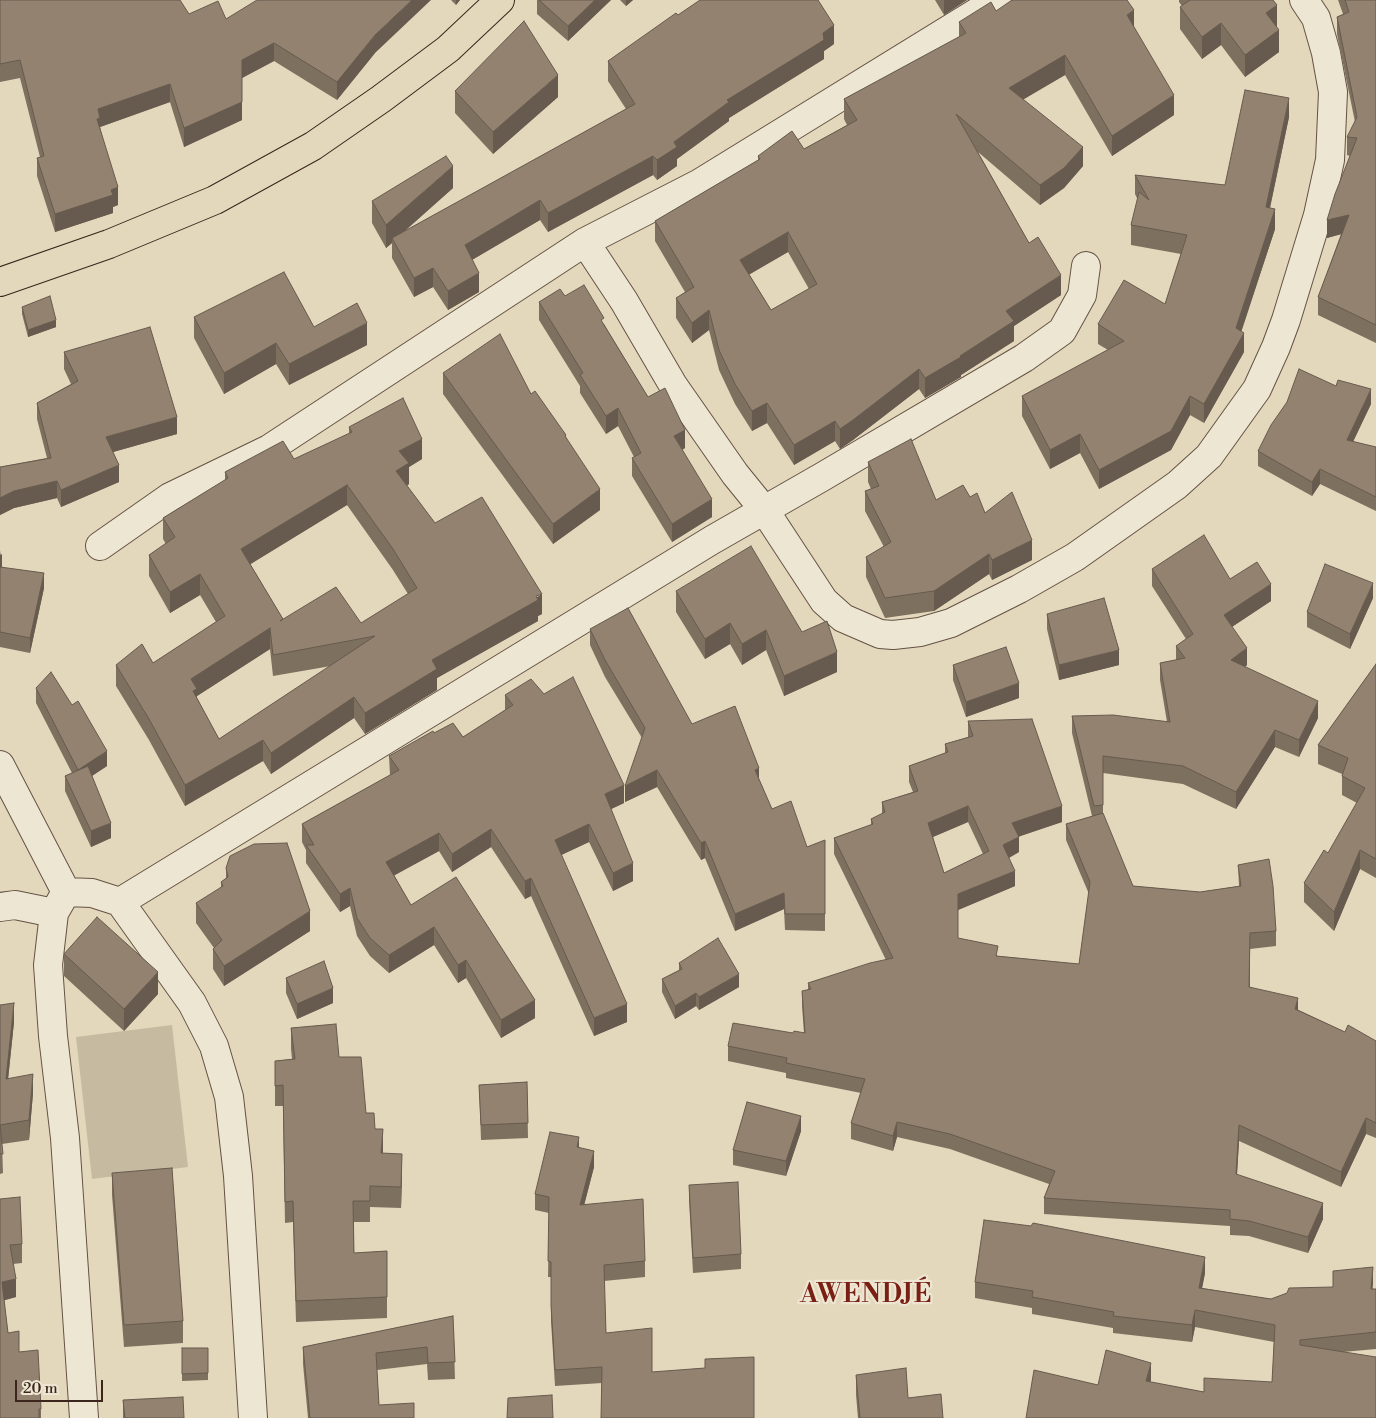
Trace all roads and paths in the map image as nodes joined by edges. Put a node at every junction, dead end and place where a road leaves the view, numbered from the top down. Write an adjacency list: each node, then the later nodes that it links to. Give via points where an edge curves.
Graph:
1 (500, 0): 6 (main road, via 448,49 313,146 215,200 109,244)
2 (997, 0): 4 (street, via 700,183)
3 (1304, 0): 7 (street, via 1316,18 1333,92 1330,160 1318,214 1276,347 1257,389 1209,456 1177,485 1075,557 951,623 920,632 880,634 843,618 824,601)
4 (585, 242): 7 (street, via 624,301 673,386); 8 (street, via 269,449 170,497)
5 (1086, 266): 7 (street, via 1082,295 1062,331 1024,358)
6 (0, 282)
7 (765, 511): 11 (street, via 603,606)
8 (100, 546)
9 (0, 764): 10 (street)
10 (60, 902): 11 (street, via 92,893); 12 (street); 13 (street, via 48,965 65,1138)
11 (120, 902): 14 (street, via 192,1003 214,1046 229,1097 238,1176)
12 (0, 907)
13 (84, 1418)
14 (253, 1418)

